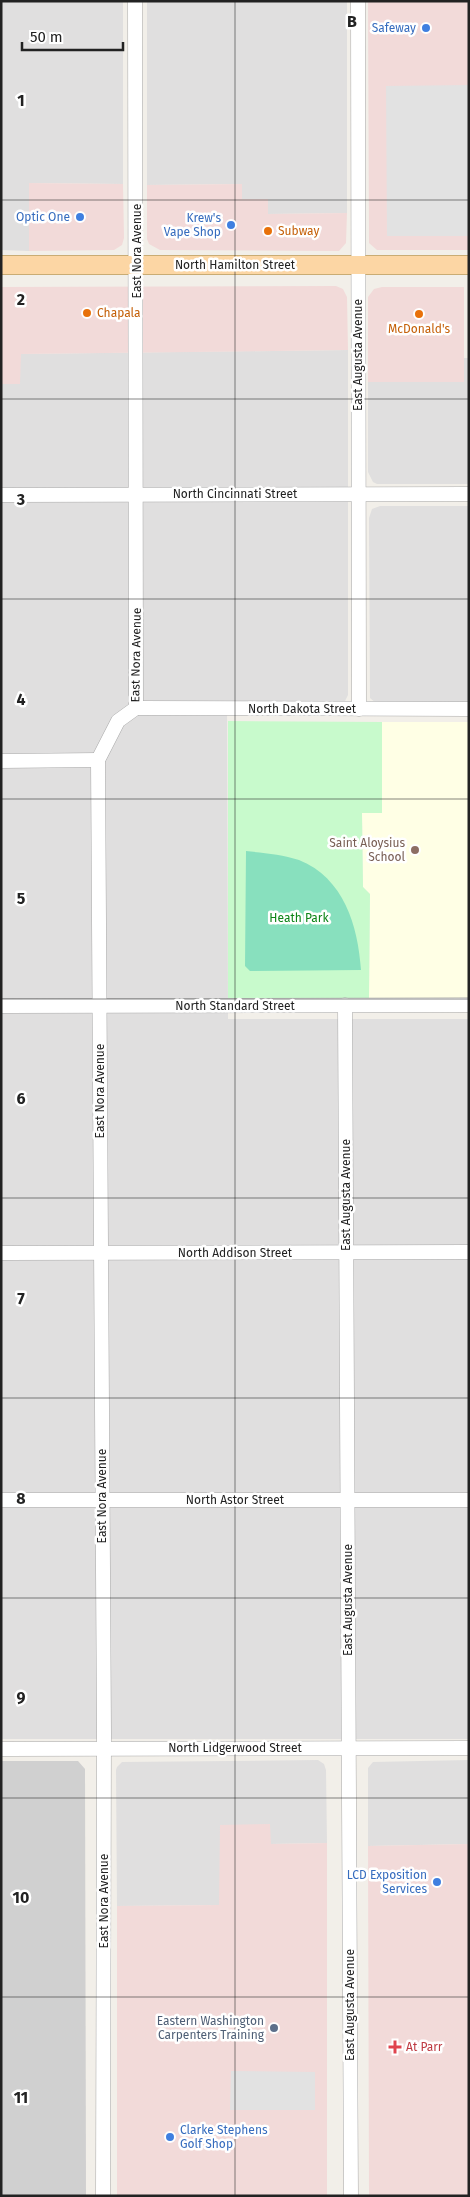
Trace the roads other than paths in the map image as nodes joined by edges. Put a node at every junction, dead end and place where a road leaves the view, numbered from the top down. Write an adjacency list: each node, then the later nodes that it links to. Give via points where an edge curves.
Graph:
1 (135, 1): 6 (street, East Nora Avenue)
2 (358, 1): 4 (street, East Augusta Avenue)
3 (1, 265): 6 (main road, North Hamilton Street)
4 (358, 265): 5 (main road, North Hamilton Street); 6 (main road, North Hamilton Street); 7 (street, East Augusta Avenue)
5 (469, 265)
6 (137, 266): 10 (street, East Nora Avenue)
7 (359, 494): 8 (street, North Cincinnati Street); 10 (street, North Cincinnati Street); 12 (street, East Augusta Avenue)
8 (469, 494)
9 (1, 495): 10 (street, North Cincinnati Street)
10 (136, 495): 11 (street, East Nora Avenue)
11 (136, 708): 12 (street, North Dakota Street); 14 (street, East Nora Avenue, via 118,721)
12 (359, 709): 13 (street, North Dakota Street)
13 (469, 710)
14 (98, 760): 15 (street); 19 (street, East Nora Avenue)
15 (1, 761)
16 (345, 1005): 17 (street, North Standard Street); 19 (street, North Standard Street); 20 (street, East Augusta Avenue)
17 (469, 1005)
18 (1, 1006): 19 (street, North Standard Street)
19 (100, 1007): 23 (street, East Nora Avenue)
20 (346, 1252): 21 (street, North Addison Street); 23 (street, North Addison Street); 26 (street, East Augusta Avenue)
21 (469, 1252)
22 (1, 1253): 23 (street, North Addison Street)
23 (101, 1253): 25 (street, East Nora Avenue)
24 (1, 1500): 25 (street, North Astor Street)
25 (102, 1500): 26 (street, North Astor Street); 31 (street, East Nora Avenue)
26 (348, 1500): 27 (street, North Astor Street); 28 (street, East Augusta Avenue)
27 (469, 1500)
28 (348, 1748): 29 (street, North Lidgerwood Street); 31 (street, North Lidgerwood Street); 33 (street, East Augusta Avenue)
29 (469, 1748)
30 (1, 1749): 31 (street, North Lidgerwood Street)
31 (104, 1749): 32 (street, East Nora Avenue)
32 (103, 2196)
33 (351, 2196)

